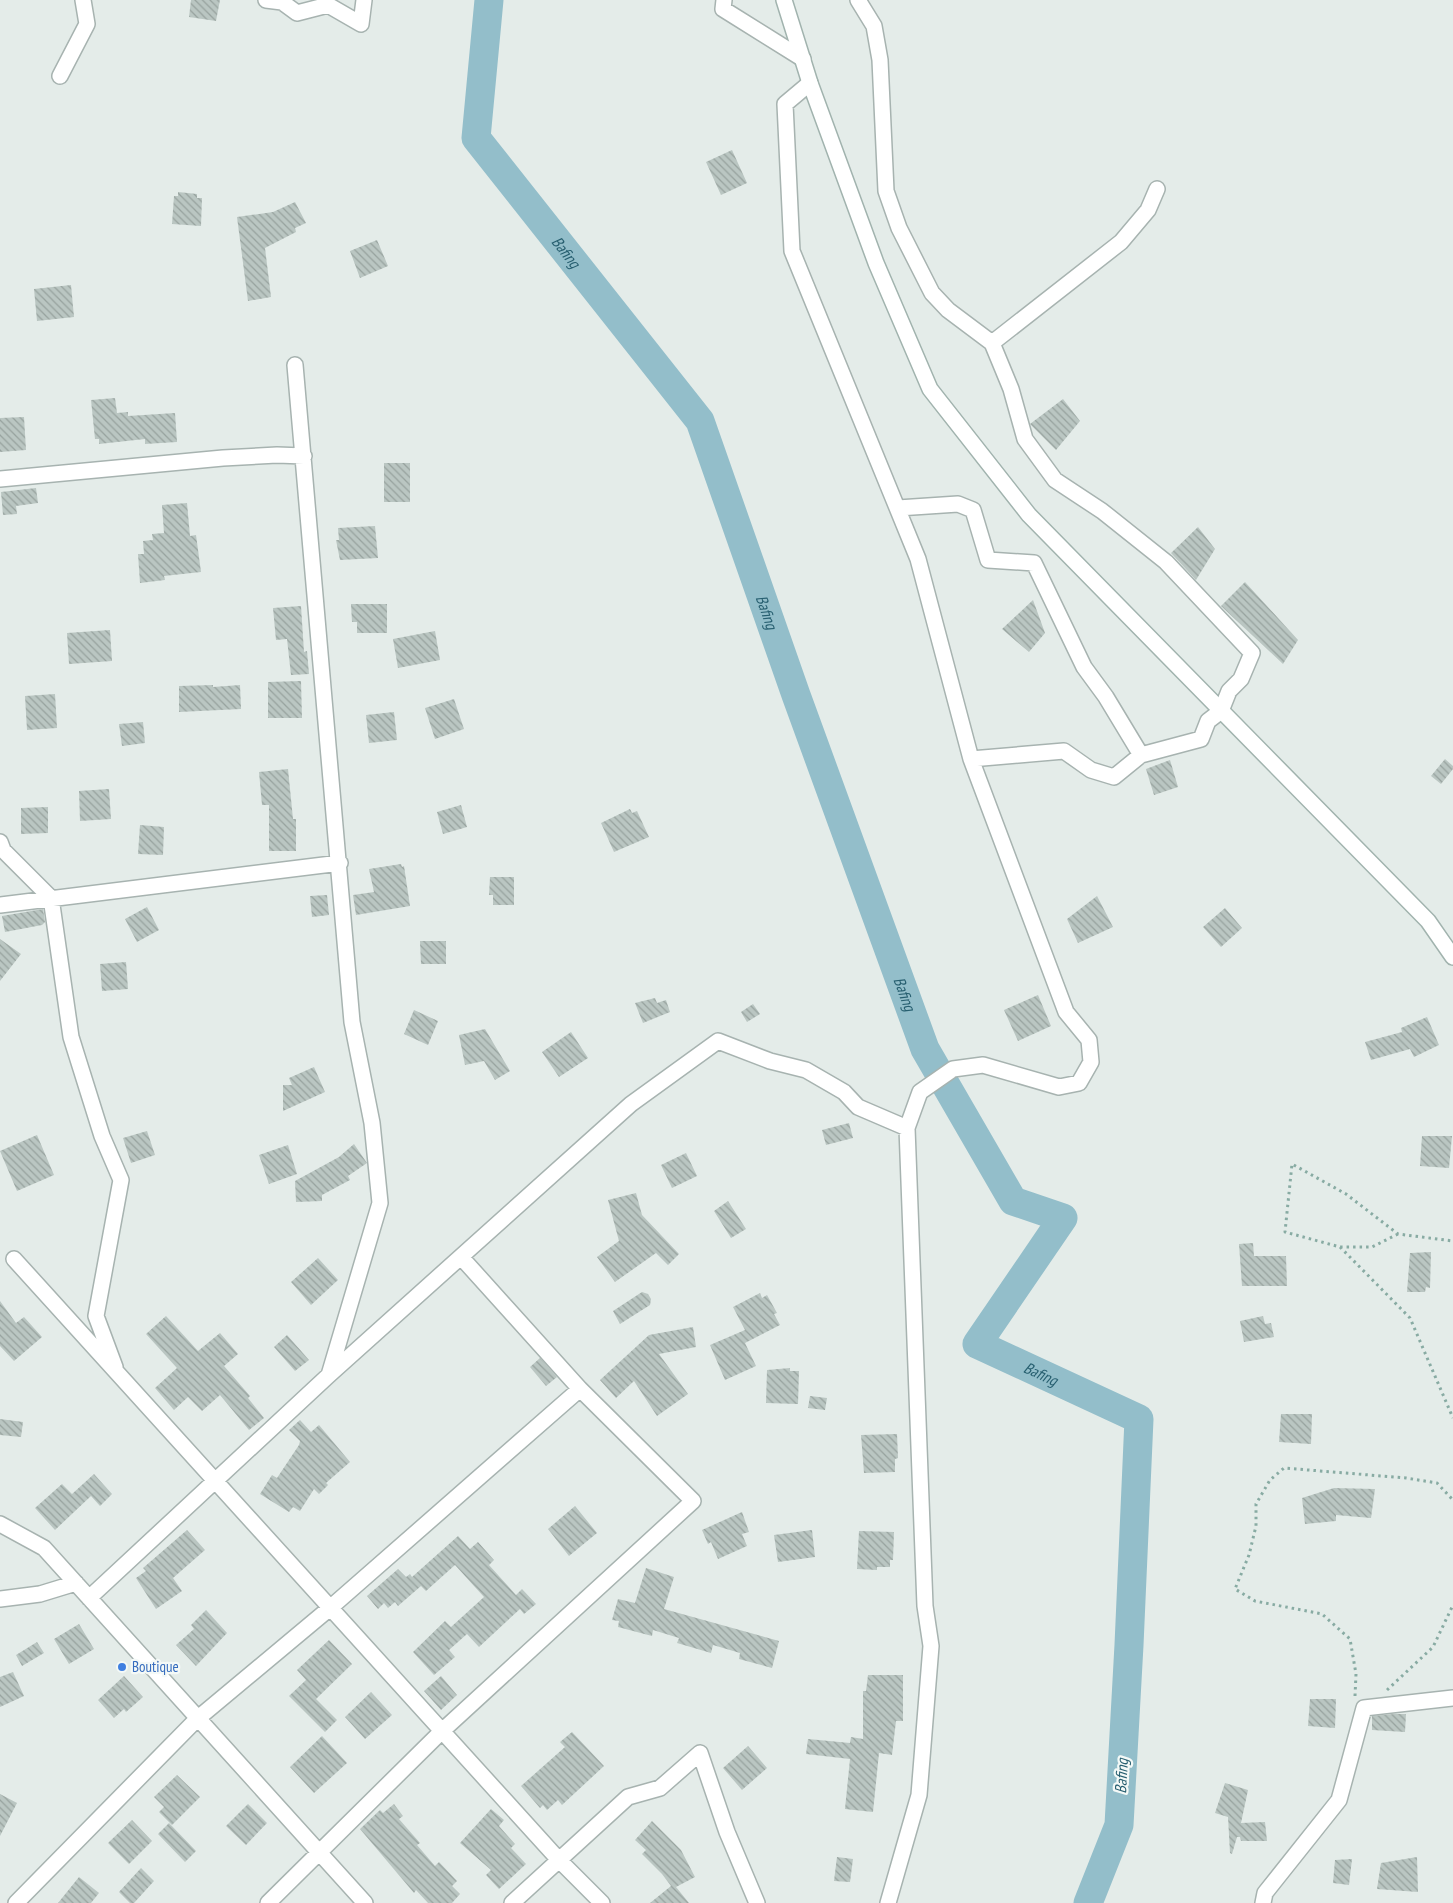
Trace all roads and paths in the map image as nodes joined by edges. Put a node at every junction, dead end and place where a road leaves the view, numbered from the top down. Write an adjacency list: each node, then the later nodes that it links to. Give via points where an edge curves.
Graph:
1 (83, 0): 8 (street, via 87,24)
2 (266, 0): 3 (street, via 282,2 297,13 328,5 362,24)
3 (364, 0)
4 (724, 0): 7 (street, via 723,9)
5 (784, 0): 7 (street)
6 (858, 0): 11 (street, via 874,26 880,60 886,191 899,228 932,293 948,310)
7 (803, 59): 9 (street)
8 (60, 76)
9 (810, 83): 15 (street, via 785,104 792,251); 16 (street, via 876,263 930,389 1029,515)
10 (1157, 189): 11 (street, via 1148,210 1121,242)
11 (992, 343): 16 (street, via 1011,389 1025,439 1055,480 1102,511 1166,562 1252,653 1241,679 1229,691)
12 (295, 365): 13 (street)
13 (304, 456): 14 (street, via 223,458); 20 (street)
14 (0, 479)
15 (898, 508): 17 (street, via 958,504 973,510 988,560 1034,563 1084,666); 18 (street, via 918,559)
16 (1221, 711): 17 (street, via 1208,720 1201,740); 23 (street, via 1428,921)
17 (1141, 755): 18 (street, via 1114,777 1091,770 1064,751)
18 (971, 759): 24 (street, via 1066,1012 1089,1040 1091,1062 1079,1083 1059,1087 983,1065 953,1069 920,1092)
19 (0, 842): 21 (street, via 3,850)
20 (340, 863): 21 (street); 31 (street, via 352,1022 372,1123 380,1203)
21 (51, 898): 22 (street); 30 (street, via 71,1037 102,1136 121,1180 96,1316)
22 (0, 905)
23 (1453, 957)
24 (907, 1128): 28 (street, via 858,1107 844,1092 806,1070 770,1061 718,1041 631,1104); 54 (street, via 925,1606 931,1646 919,1795)
25 (1398, 1234): 26 (path); 27 (path, via 1372,1247); 27 (path, via 1346,1194 1292,1164 1285,1232)
26 (1453, 1241)
27 (1340, 1247): 33 (path, via 1410,1318)
28 (461, 1257): 31 (street); 32 (street)
29 (14, 1259): 30 (street)
30 (118, 1374): 34 (street)
31 (329, 1375): 34 (street)
32 (580, 1389): 41 (street); 45 (street, via 693,1501)
33 (1453, 1418)
34 (216, 1482): 38 (street); 41 (street)
35 (1453, 1500): 43 (path, via 1437,1483 1284,1468 1270,1480 1256,1504 1256,1526 1249,1555 1235,1589 1254,1601 1322,1614 1350,1638)
36 (0, 1524): 37 (street, via 44,1548)
37 (76, 1583): 38 (street); 39 (street, via 40,1594)
38 (89, 1598): 44 (street)
39 (0, 1599)
40 (1453, 1605): 43 (path, via 1433,1647)
41 (330, 1608): 44 (street); 45 (street)
42 (1453, 1698): 43 (street)
43 (1360, 1706): 55 (street, via 1339,1800 1264,1893)
44 (197, 1719): 46 (street); 48 (street)
45 (442, 1731): 46 (street); 47 (street)
46 (319, 1853): 49 (street); 50 (street)
47 (558, 1860): 51 (street); 52 (street); 53 (street, via 628,1797 660,1788 700,1753 726,1832)
48 (16, 1903)
49 (268, 1903)
50 (365, 1903)
51 (512, 1903)
52 (602, 1903)
53 (756, 1903)
54 (888, 1903)
55 (1263, 1903)

